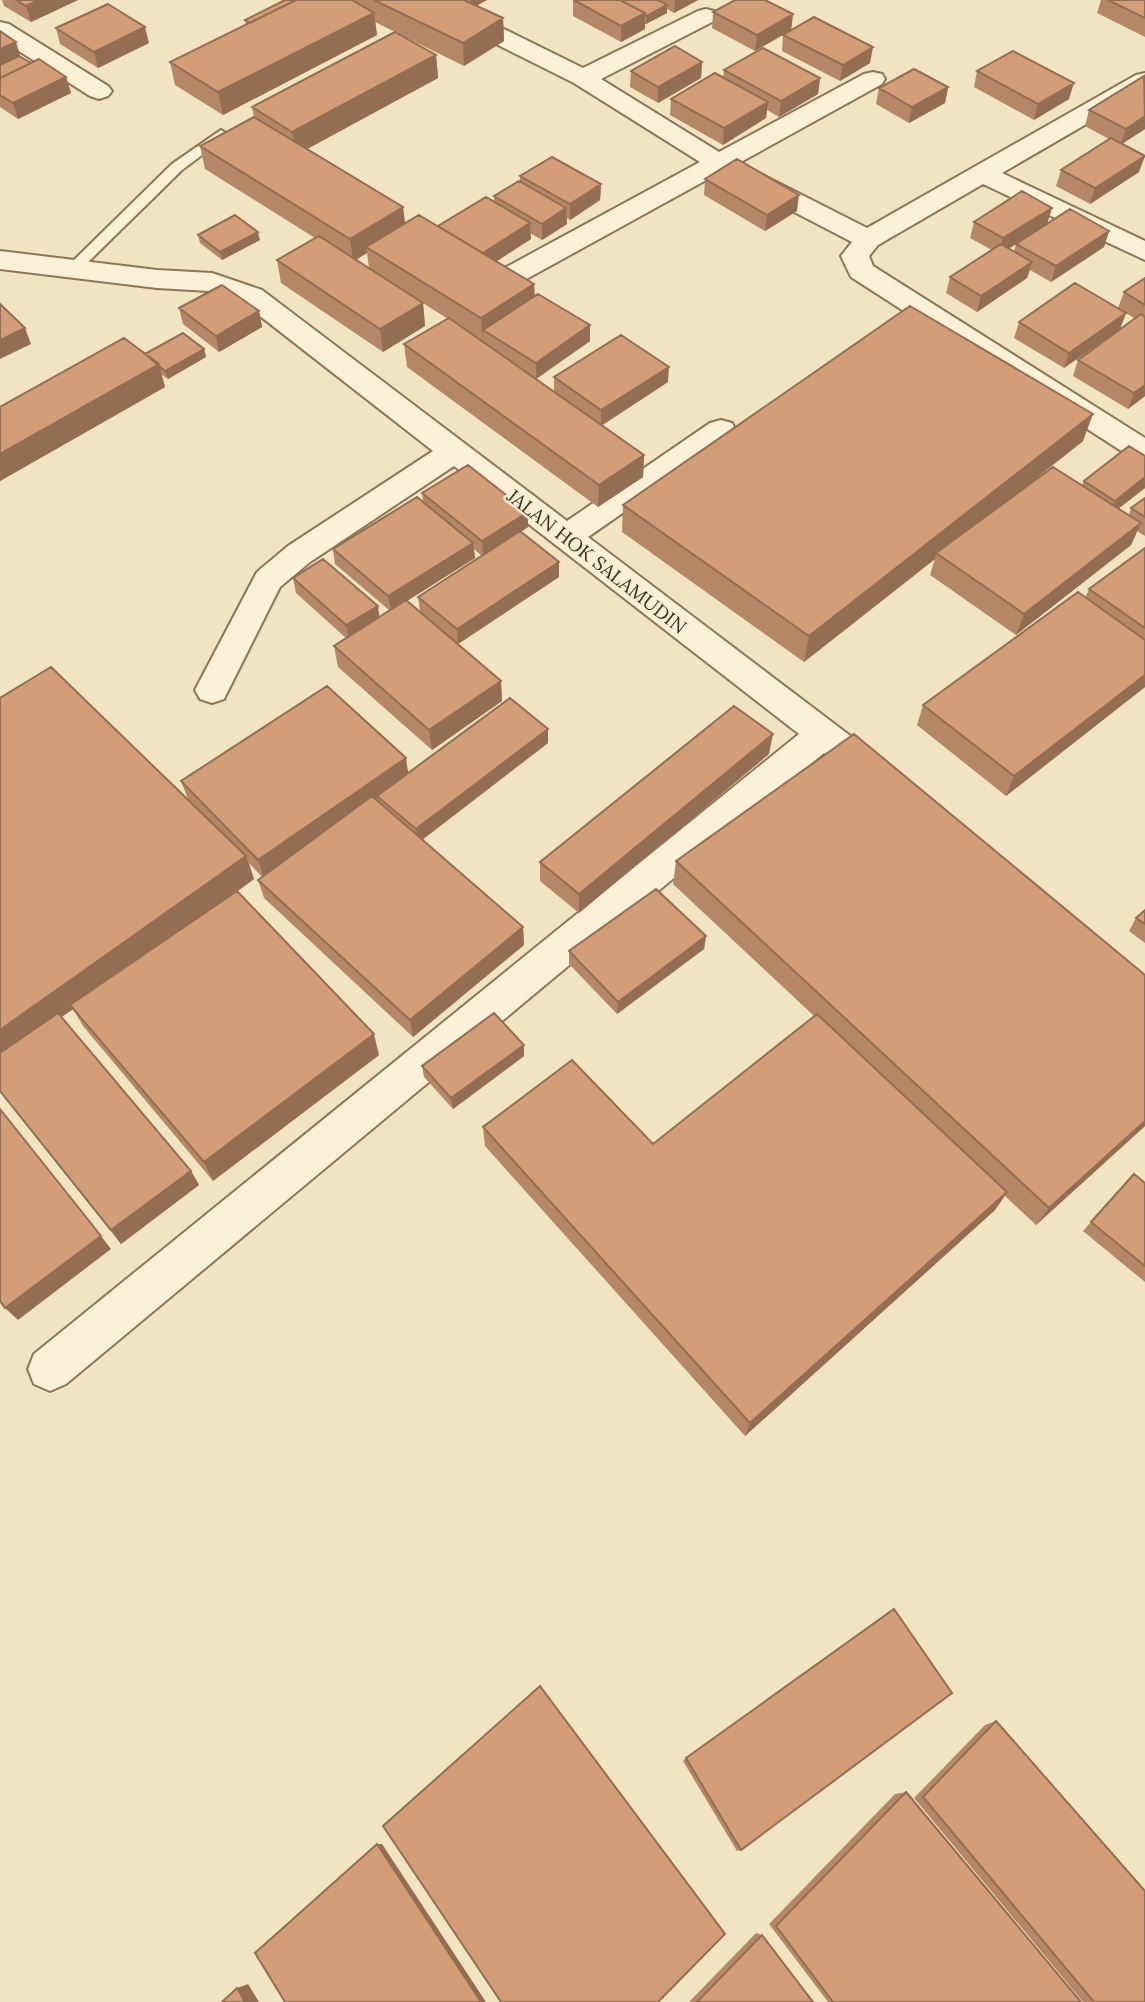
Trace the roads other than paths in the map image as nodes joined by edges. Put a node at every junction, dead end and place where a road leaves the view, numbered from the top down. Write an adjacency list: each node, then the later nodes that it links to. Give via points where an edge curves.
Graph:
1 (426, 0): 4 (street)
2 (705, 16): 4 (street)
3 (0, 29): 7 (street)
4 (583, 78): 9 (street)
5 (873, 79): 9 (street)
6 (1142, 86): 10 (street)
7 (99, 91)
8 (221, 134): 14 (lane, via 177,167)
9 (719, 163): 11 (street); 15 (street)
10 (983, 174): 11 (street); 12 (street)
11 (869, 239): 18 (street, via 855,256 861,271)
12 (1145, 252)
13 (0, 260): 14 (street, JALAN HOK SALAMUDIN)
14 (75, 267): 17 (street, JALAN HOK SALAMUDIN, via 212,282 252,296)
15 (511, 276)
16 (721, 430): 19 (street)
17 (455, 451): 19 (street, JALAN HOK SALAMUDIN); 20 (street, via 299,554 268,580)
18 (1145, 452)
19 (566, 537): 21 (street, JALAN HOK SALAMUDIN)
20 (212, 690)
21 (823, 734): 22 (street, JALAN HOK SALAMUDIN); 23 (street)
22 (898, 792)
23 (50, 1369)

